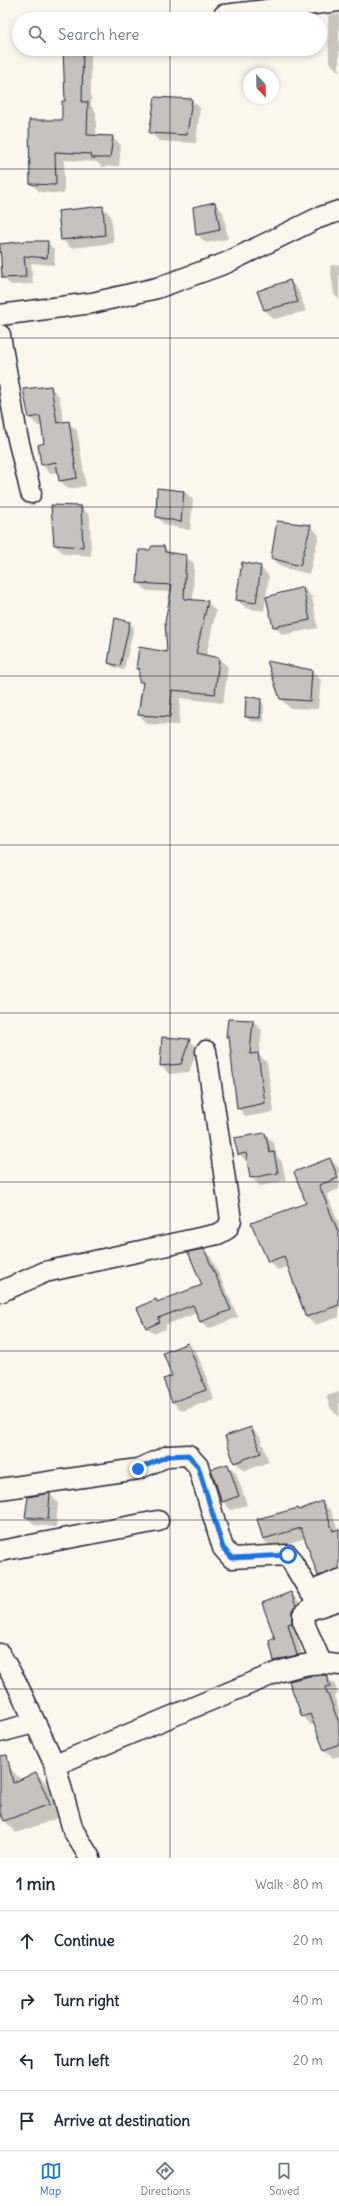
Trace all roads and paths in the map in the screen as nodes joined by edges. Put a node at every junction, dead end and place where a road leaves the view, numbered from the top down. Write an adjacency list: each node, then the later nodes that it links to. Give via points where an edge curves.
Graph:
1 (339, 1): 2 (street)
2 (249, 12)
3 (339, 211): 4 (street, via 318,218 226,263 157,288 92,303)
4 (0, 315)
5 (0, 334): 6 (street, via 17,435)
6 (31, 493)
7 (206, 1051): 8 (street, via 231,1220 227,1229 218,1234 45,1272)
8 (0, 1292)
9 (0, 1489): 12 (street, via 138,1469 168,1456 188,1455 198,1466 223,1548 232,1558 288,1555 310,1592)
10 (158, 1521): 11 (street)
11 (0, 1551)
12 (339, 1580)
13 (339, 1600): 15 (street, via 309,1610 303,1615 303,1621)
14 (0, 1654): 16 (street)
15 (330, 1664): 18 (street, via 302,1664 278,1672)
16 (34, 1722): 17 (street); 18 (street)
17 (0, 1732)
18 (55, 1765): 19 (street, via 73,1830)
19 (90, 1858)

